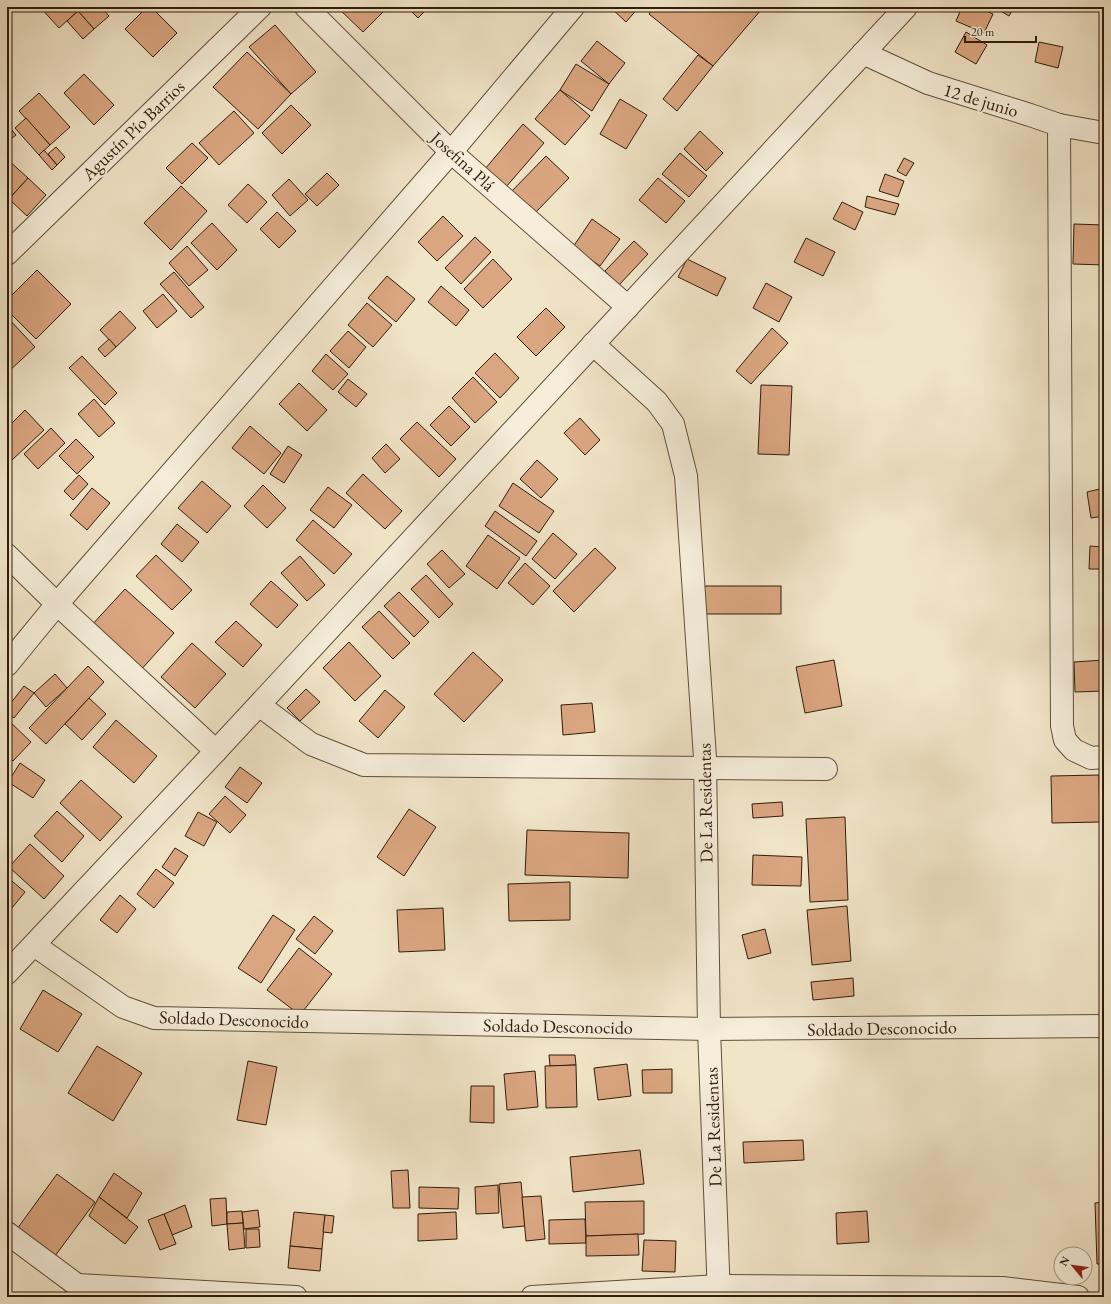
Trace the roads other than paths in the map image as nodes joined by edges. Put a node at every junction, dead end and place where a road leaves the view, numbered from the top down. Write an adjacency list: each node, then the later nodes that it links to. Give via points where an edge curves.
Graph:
1 (260, 7): 9 (street, Agustín Pío Barrios)
2 (306, 7): 8 (street, Josefina Plá)
3 (573, 7): 8 (street)
4 (906, 7): 5 (street)
5 (863, 53): 6 (street, 12 de junio, via 928,83); 10 (street)
6 (1059, 125): 7 (street, 12 de junio); 17 (street, via 1062,726 1066,740 1074,750 1091,758)
7 (1104, 133)
8 (451, 152): 10 (street, Josefina Plá); 13 (street)
9 (7, 254)
10 (628, 307): 11 (street)
11 (593, 344): 15 (street); 18 (street, De La Residentas, via 657,402 673,424 686,476)
12 (7, 555): 13 (street)
13 (57, 604): 14 (street); 16 (street)
14 (7, 665)
15 (259, 705): 16 (street); 18 (street, via 311,744 364,765)
16 (216, 750): 20 (street)
17 (1104, 757)
18 (704, 768): 19 (street); 23 (street, De La Residentas)
19 (826, 769)
20 (34, 945): 21 (street); 23 (street, Soldado Desconocido, via 123,1007 154,1018)
21 (7, 973)
22 (1104, 1026): 23 (street, Soldado Desconocido)
23 (709, 1029): 26 (street, De La Residentas)
24 (7, 1233): 25 (street)
25 (73, 1291): 27 (street)
26 (719, 1292): 28 (street); 29 (street, via 1002,1288)
27 (296, 1297)
28 (532, 1297)
29 (1078, 1297)

